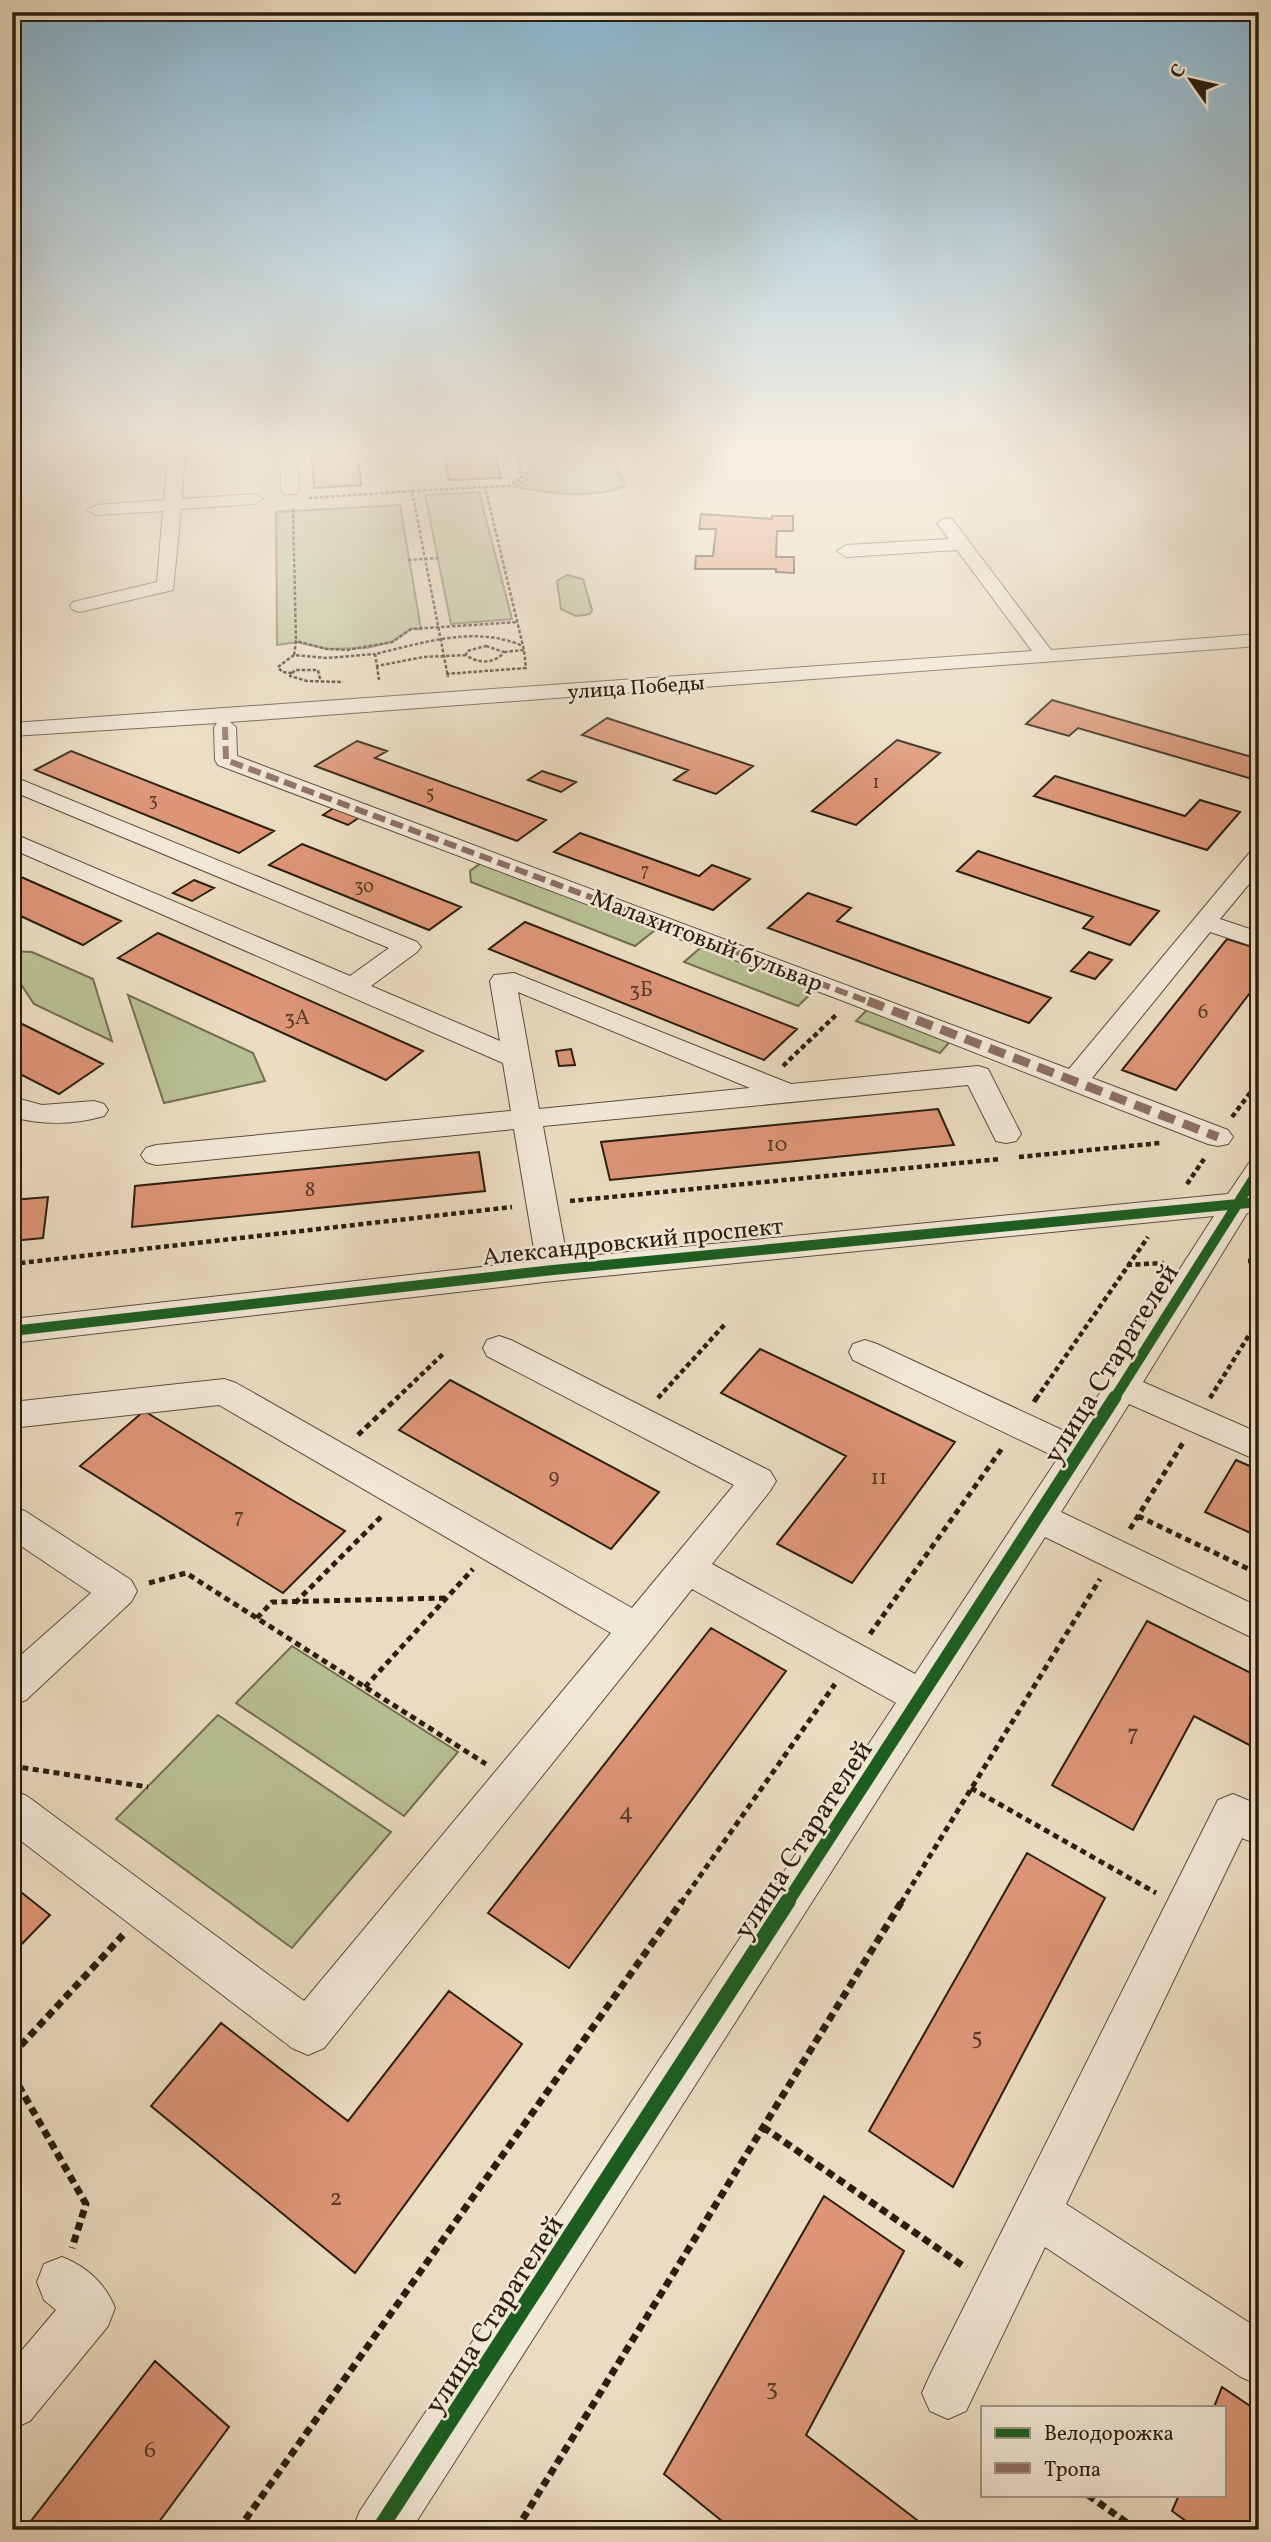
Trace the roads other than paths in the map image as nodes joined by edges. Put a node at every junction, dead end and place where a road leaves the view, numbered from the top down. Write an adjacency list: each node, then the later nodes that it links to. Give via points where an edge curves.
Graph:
1 (168, 564): 3 (street, via 166,586)
2 (977, 564): 5 (street)
3 (79, 606)
4 (1259, 640): 5 (street, улица Победы)
5 (1045, 655): 7 (street, улица Победы)
6 (225, 727): 15 (street, Малахитовый бульвар, via 226,760)
7 (12, 730)
8 (12, 783): 13 (street, via 408,947)
9 (12, 840): 13 (street)
10 (1259, 856): 11 (street)
11 (1205, 922): 12 (street); 15 (street)
12 (1259, 940)
13 (352, 987): 14 (street)
14 (516, 1058): 16 (street, via 503,981 514,981); 19 (street)
15 (1075, 1080): 21 (street, Малахитовый бульвар)
16 (776, 1089): 19 (street); 20 (street, via 978,1075)
17 (12, 1106): 18 (street, via 27,1113 62,1115)
18 (94, 1110)
19 (527, 1119): 22 (street); 24 (street)
20 (1006, 1134)
21 (1217, 1138)
22 (156, 1155)
23 (1252, 1192): 24 (street, Александровский проспект); 28 (street, улица Старателей)
24 (553, 1270): 25 (street, Александровский проспект)
25 (12, 1331)
26 (499, 1348): 34 (street, via 758,1481)
27 (865, 1352): 31 (street)
28 (1123, 1387): 30 (street); 31 (street, улица Старателей)
29 (12, 1415): 36 (street, via 224,1392)
30 (1259, 1448)
31 (1080, 1453): 32 (street, улица Старателей)
32 (1038, 1517): 35 (street); 38 (street, улица Старателей)
33 (12, 1521): 37 (street, via 118,1591)
34 (687, 1568): 36 (street); 38 (street)
35 (1259, 1625)
36 (636, 1629): 39 (street, via 308,2032)
37 (12, 1688)
38 (921, 1697): 46 (street, улица Старателей)
39 (12, 1809)
40 (1259, 1826): 41 (street, via 1233,1812)
41 (1037, 2213): 43 (street); 44 (street)
42 (62, 2282): 45 (street, via 90,2308)
43 (1259, 2360)
44 (948, 2393)
45 (12, 2403)
46 (391, 2525)

